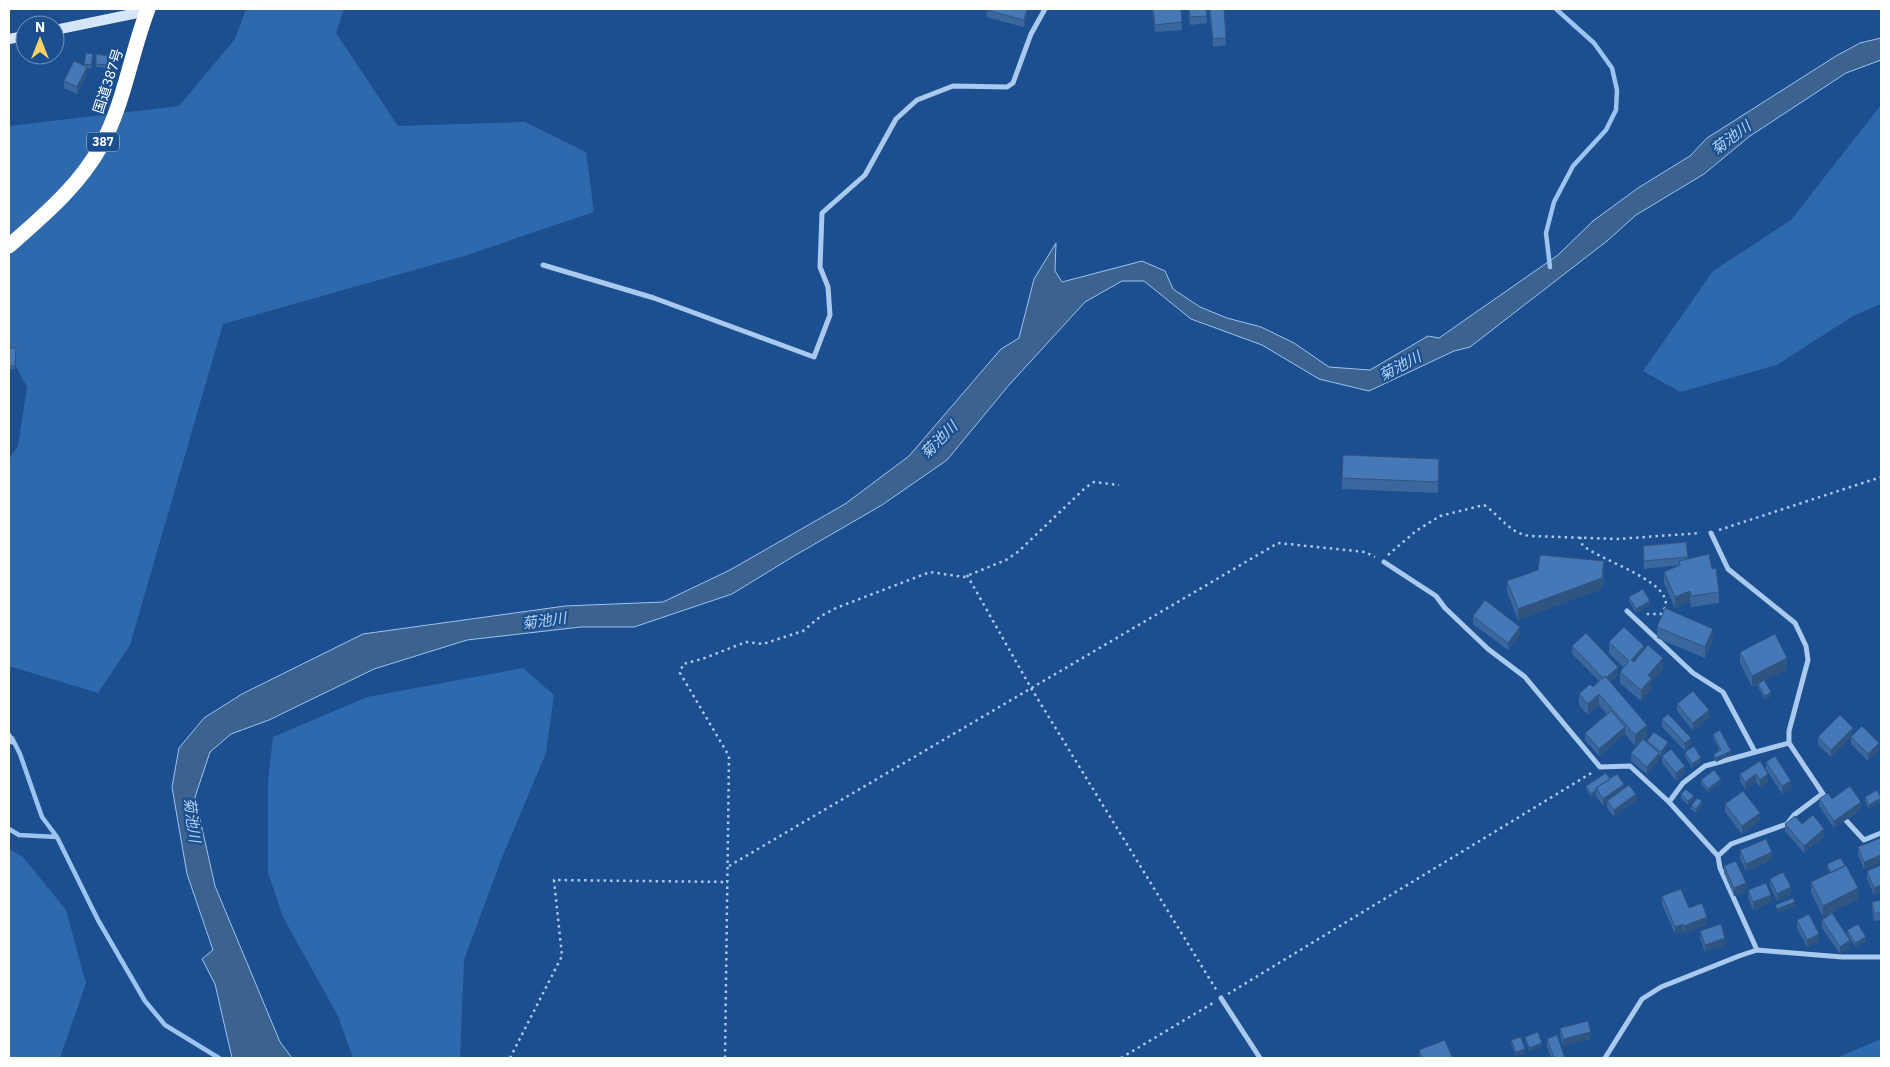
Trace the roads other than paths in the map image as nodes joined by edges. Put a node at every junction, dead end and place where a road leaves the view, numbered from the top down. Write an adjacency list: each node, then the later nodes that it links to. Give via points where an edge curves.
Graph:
1 (1045, 9): 5 (street, via 1031,34 1013,83 1007,87 953,86 916,100 896,119 865,175 822,213 820,268 828,287 830,315 814,357 654,298)
2 (148, 10): 3 (street); 4 (highway, 国道387号 / 387, via 102,145 80,178)
3 (65, 28)
4 (9, 246)
5 (543, 265)
6 (1710, 533): 11 (street, via 1728,569 1795,623 1806,646 1808,660 1789,731)
7 (1384, 562): 14 (street, via 1436,596 1488,649 1526,677 1600,767 1630,766)
8 (1627, 611): 12 (street, via 1693,673 1723,692)
9 (9, 734): 10 (street)
10 (12, 742)
11 (1789, 743): 12 (street); 13 (street)
12 (1755, 752): 14 (street, via 1704,766 1683,782)
13 (1822, 794): 15 (street, via 1864,840); 16 (street, via 1787,824 1731,844)
14 (1669, 802): 16 (street)
15 (1881, 833)
16 (1718, 856): 17 (street, via 1720,868)
17 (1757, 950): 18 (street); 21 (street, via 1661,987 1642,999)
18 (1881, 957)
19 (1221, 998): 20 (street)
20 (1260, 1058)
21 (1606, 1058)

